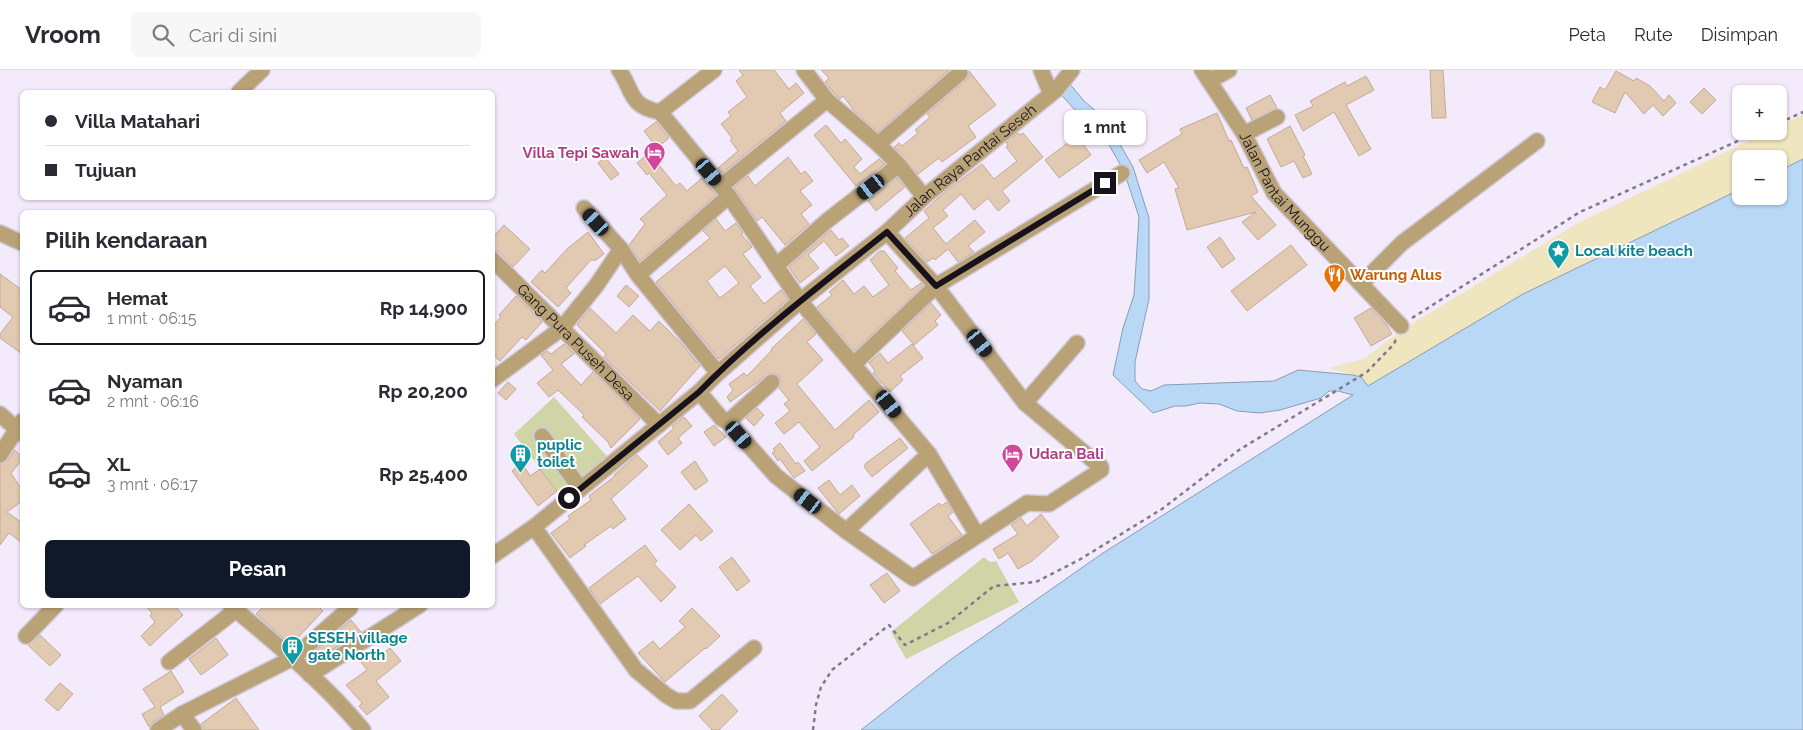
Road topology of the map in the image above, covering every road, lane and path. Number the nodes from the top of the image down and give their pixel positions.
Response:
1 (262, 70) edge
2 (619, 70) edge
3 (714, 70) edge
4 (1041, 70) edge
5 (1072, 70) edge
6 (1229, 70) edge
7 (808, 71) edge
8 (960, 73) dead end
9 (1205, 75) edge
10 (241, 90) edge
11 (1053, 92) junction
12 (827, 100) junction
13 (660, 112) junction
14 (1803, 112) edge
15 (1277, 117) dead end
16 (1787, 119) edge
17 (1244, 134) junction
18 (1740, 140) edge
19 (1537, 141) dead end
20 (878, 144) junction
21 (899, 165) junction
22 (1122, 173) dead end
23 (725, 191) junction
24 (924, 197) junction
25 (584, 208) dead end
26 (887, 232) junction
27 (0, 233) edge
28 (20, 242) edge
29 (621, 249) junction
30 (495, 262) edge
31 (776, 266) junction
32 (638, 275) junction
33 (1361, 284) junction
34 (936, 286) junction
35 (800, 301) junction
36 (1401, 326) junction
37 (562, 328) junction
38 (1077, 343) dead end
39 (854, 364) junction
40 (718, 372) junction
41 (495, 378) edge
42 (772, 382) dead end
43 (702, 389) junction
44 (1025, 403) junction
45 (0, 414) edge
46 (728, 422) junction
47 (659, 425) junction
48 (20, 427) edge
49 (20, 429) edge
50 (542, 436) dead end
51 (0, 454) edge
52 (930, 454) junction
53 (580, 488) junction
54 (534, 527) junction
55 (846, 531) junction
56 (976, 535) junction
57 (495, 554) edge
58 (53, 608) edge
59 (233, 608) edge
60 (350, 608) dead end
61 (415, 608) edge
62 (26, 636) dead end
63 (754, 648) dead end
64 (293, 658) junction
65 (169, 662) dead end
66 (310, 675) junction
67 (182, 714) junction
68 (158, 730) edge
69 (194, 730) edge
70 (363, 730) edge
71 (813, 730) edge

1 - 10 street
2 - 13 street
3 - 13 street
4 - 11 street
5 - 11 street, Jalan Raya Pantai Seseh
6 - 9 street
7 - 12 street
8 - 20 street
9 - 17 street, Jalan Pantai Munggu
11 - 24 street, Jalan Raya Pantai Seseh
12 - 20 street
12 - 23 street
13 - 23 street
14 - 16 path
15 - 17 street
17 - 33 street, Jalan Pantai Munggu
18 - 36 path
19 - 33 street
20 - 21 street
21 - 24 street
21 - 31 street
22 - 34 street
23 - 31 street
23 - 32 street
24 - 26 street, Jalan Raya Pantai Seseh
25 - 29 street
26 - 34 street
26 - 35 street, Jalan Raya Pantai Seseh
27 - 28 street
29 - 32 street
29 - 37 street
30 - 37 street, Gang Pura Puseh Desa
31 - 35 street
32 - 40 street
33 - 36 street, Jalan Pantai Munggu
34 - 39 street
34 - 44 street
35 - 39 street
35 - 40 street, Jalan Raya Pantai Seseh
36 - 71 path
37 - 41 street
37 - 47 street, Gang Pura Puseh Desa
38 - 44 street
39 - 52 street
40 - 43 street, Jalan Raya Pantai Seseh
42 - 46 street
43 - 46 street
43 - 47 street, Jalan Raya Pantai Seseh
44 - 56 street
45 - 48 street
46 - 55 street
47 - 53 street, Jalan Raya Pantai Seseh
49 - 51 street
50 - 53 street
52 - 55 street
52 - 56 street
53 - 54 street, Jalan Raya Pantai Seseh
54 - 57 street, Jalan Raya Pantai Seseh
54 - 63 street
55 - 56 street
58 - 62 street
59 - 64 street
59 - 65 street
60 - 64 street
61 - 66 street
64 - 66 street
64 - 67 street
66 - 70 street
67 - 68 street
67 - 69 street

